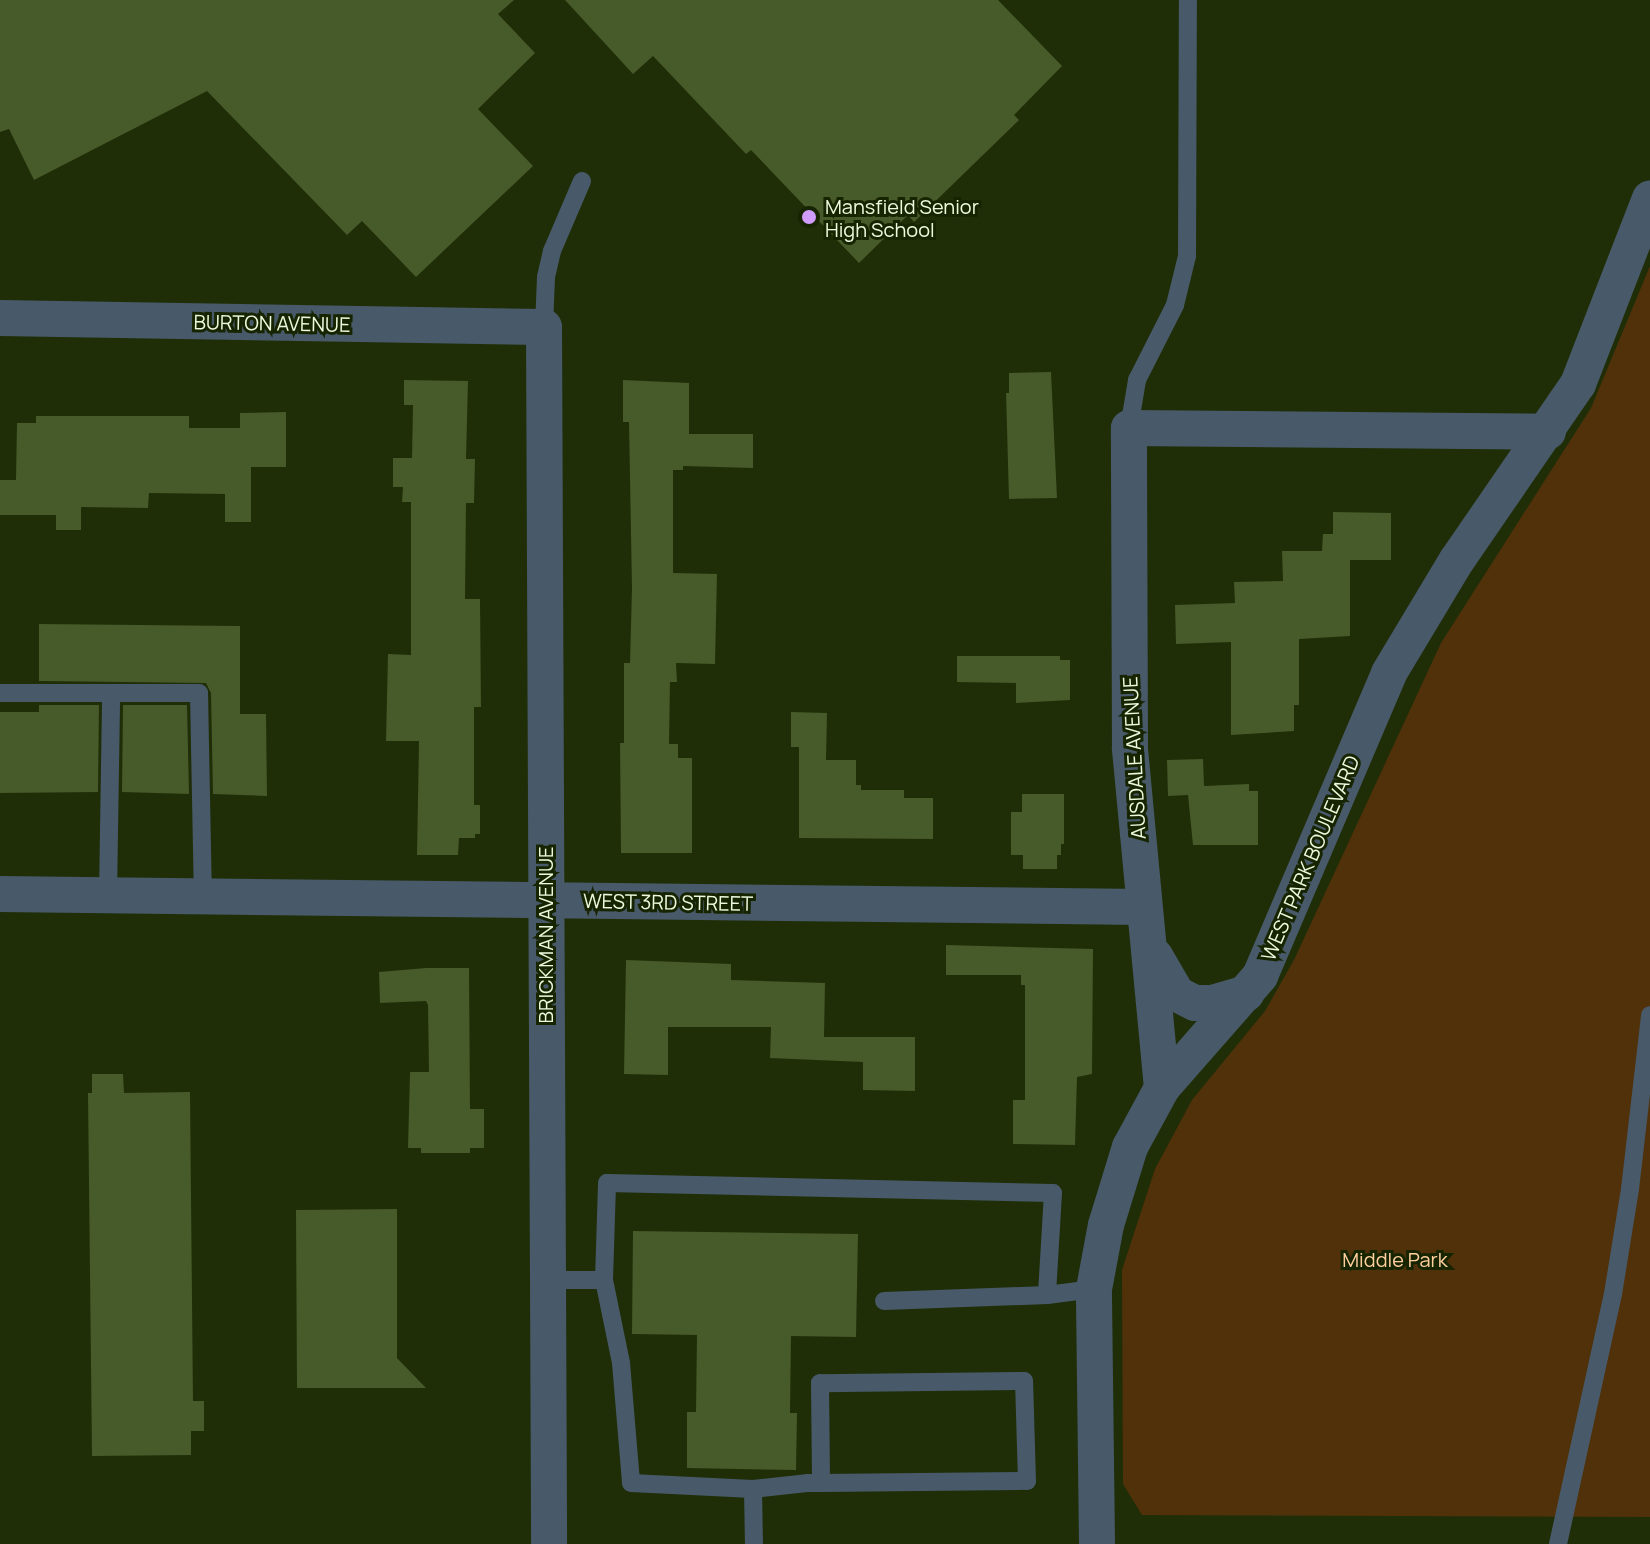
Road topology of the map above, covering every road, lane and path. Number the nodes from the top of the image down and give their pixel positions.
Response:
1 (1188, 0) edge
2 (582, 181) dead end
3 (1650, 198) edge
4 (0, 318) edge
5 (544, 327) junction
6 (1129, 428) junction
7 (1548, 432) junction
8 (0, 693) edge
9 (111, 693) junction
10 (0, 894) edge
11 (108, 895) junction
12 (203, 896) junction
13 (544, 900) junction
14 (1146, 924) junction
15 (1247, 993) junction
16 (1650, 1015) edge
17 (1162, 1088) junction
18 (548, 1280) junction
19 (604, 1280) junction
20 (1094, 1289) junction
21 (1047, 1295) junction
22 (884, 1301) dead end
23 (821, 1483) junction
24 (753, 1489) junction
25 (549, 1544) edge
26 (754, 1544) edge
27 (1097, 1544) edge
28 (1558, 1544) edge

1 - 6 lane
2 - 5 lane
3 - 7 street, WEST PARK BOULEVARD
4 - 5 street, BURTON AVENUE
5 - 13 street, BRICKMAN AVENUE
6 - 7 street
6 - 14 street, AUSDALE AVENUE
7 - 15 street, WEST PARK BOULEVARD
8 - 9 lane
9 - 11 lane
9 - 12 lane
10 - 11 street, WEST 3RD STREET
11 - 12 street, WEST 3RD STREET
12 - 13 street, WEST 3RD STREET
13 - 14 street, WEST 3RD STREET
13 - 18 street, BRICKMAN AVENUE
14 - 15 street
14 - 17 street, AUSDALE AVENUE
15 - 17 street, WEST PARK BOULEVARD
16 - 28 lane
17 - 20 street, WEST PARK BOULEVARD
18 - 19 lane
18 - 25 street, BRICKMAN AVENUE
19 - 21 lane
19 - 24 lane
20 - 21 lane
20 - 27 street, WEST PARK BOULEVARD
21 - 22 lane
23 - 23 lane
23 - 24 lane
24 - 26 lane

